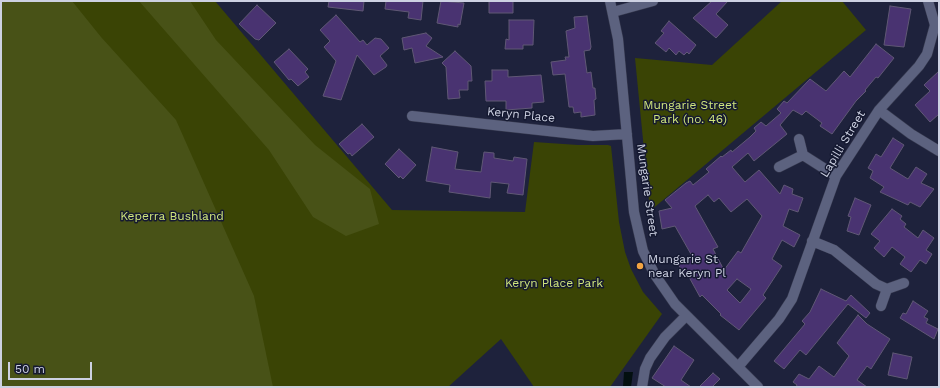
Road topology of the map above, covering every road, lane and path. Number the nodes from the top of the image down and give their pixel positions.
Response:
1 (610, 1) edge
2 (653, 1) edge
3 (928, 1) edge
4 (613, 12) junction
5 (937, 25) edge
6 (879, 110) junction
7 (412, 116) dead end
8 (626, 134) junction
9 (799, 139) dead end
10 (939, 151) edge
11 (803, 155) junction
12 (779, 167) dead end
13 (836, 176) junction
14 (812, 241) junction
15 (904, 283) dead end
16 (887, 289) junction
17 (881, 306) dead end
18 (686, 316) junction
19 (738, 367) junction
20 (642, 387) edge
21 (758, 387) edge

1 - 4 street, Mungarie Street
2 - 4 street
3 - 5 street, Lapilli Street
4 - 8 street, Mungarie Street
5 - 6 street, Lapilli Street
6 - 10 street
6 - 13 street, Lapilli Street
7 - 8 street, Keryn Place
8 - 18 street, Mungarie Street
9 - 11 street
11 - 12 street
11 - 13 street
13 - 14 street, Lapilli Street
14 - 16 street
14 - 19 street, Lapilli Street
15 - 16 street
16 - 17 street
18 - 19 street, Mungarie Street
18 - 20 street
19 - 21 street, Mungarie Street

